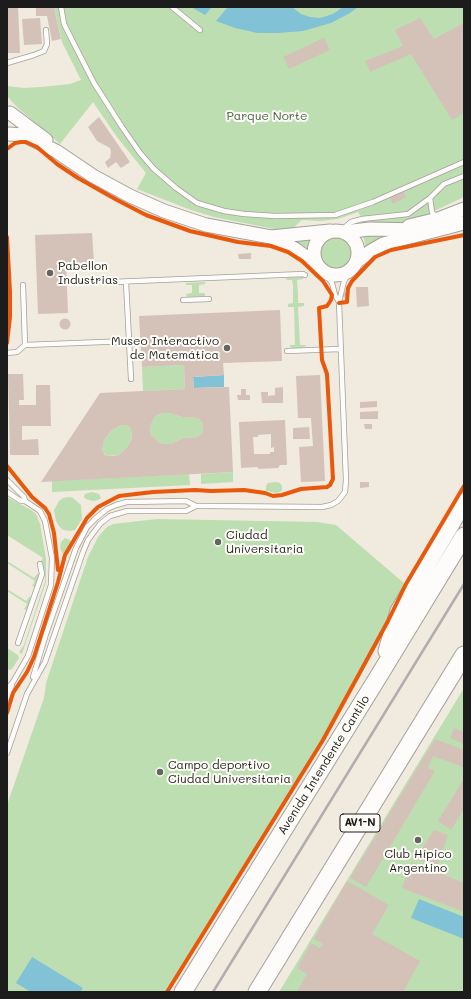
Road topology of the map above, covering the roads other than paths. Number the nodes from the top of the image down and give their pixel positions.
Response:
1 (61, 7) edge
2 (172, 7) edge
3 (46, 30) dead end
4 (200, 30) dead end
5 (7, 63) edge
6 (8, 111) edge
7 (8, 134) edge
8 (56, 151) junction
9 (464, 162) edge
10 (464, 176) edge
11 (430, 198) junction
12 (464, 209) edge
13 (464, 223) edge
14 (436, 224) junction
15 (338, 231) junction
16 (271, 237) junction
17 (354, 266) junction
18 (320, 268) junction
19 (305, 274) dead end
20 (112, 282) dead end
21 (126, 282) junction
22 (23, 286) dead end
23 (209, 299) dead end
24 (183, 300) dead end
25 (339, 302) junction
26 (129, 341) junction
27 (24, 345) junction
28 (340, 349) junction
29 (287, 351) dead end
30 (7, 353) edge
31 (131, 379) dead end
32 (7, 480) edge
33 (7, 492) edge
34 (25, 501) junction
35 (464, 502) edge
36 (196, 506) junction
37 (464, 536) edge
38 (40, 564) dead end
39 (18, 643) dead end
40 (464, 655) edge
41 (380, 674) junction
42 (13, 682) junction
43 (31, 684) junction
44 (7, 689) edge
45 (7, 698) edge
46 (7, 753) edge
47 (183, 992) edge
48 (257, 992) edge

1 - 9 lane
2 - 4 lane
3 - 5 lane
6 - 7 main road
6 - 8 main road
7 - 8 main road
8 - 16 main road
10 - 11 lane
11 - 14 lane
11 - 15 lane
12 - 14 main road
13 - 14 main road
14 - 15 main road
14 - 17 main road
15 - 16 main road
15 - 17 main road
15 - 18 main road
16 - 18 main road
17 - 18 main road
17 - 25 lane
18 - 25 lane
19 - 21 lane
20 - 21 lane
21 - 26 lane
22 - 27 lane
23 - 24 lane
25 - 28 lane
26 - 27 lane
26 - 31 lane
27 - 30 lane
28 - 29 lane
28 - 36 lane
32 - 34 lane
33 - 34 lane
34 - 42 lane
35 - 41 highway
36 - 43 lane
36 - 43 lane
37 - 41 highway, Avenida Intendente Cantilo
38 - 39 lane
40 - 48 highway, AV1-N
41 - 47 highway, Avenida Intendente Cantilo
42 - 44 lane
42 - 45 lane
43 - 46 lane

